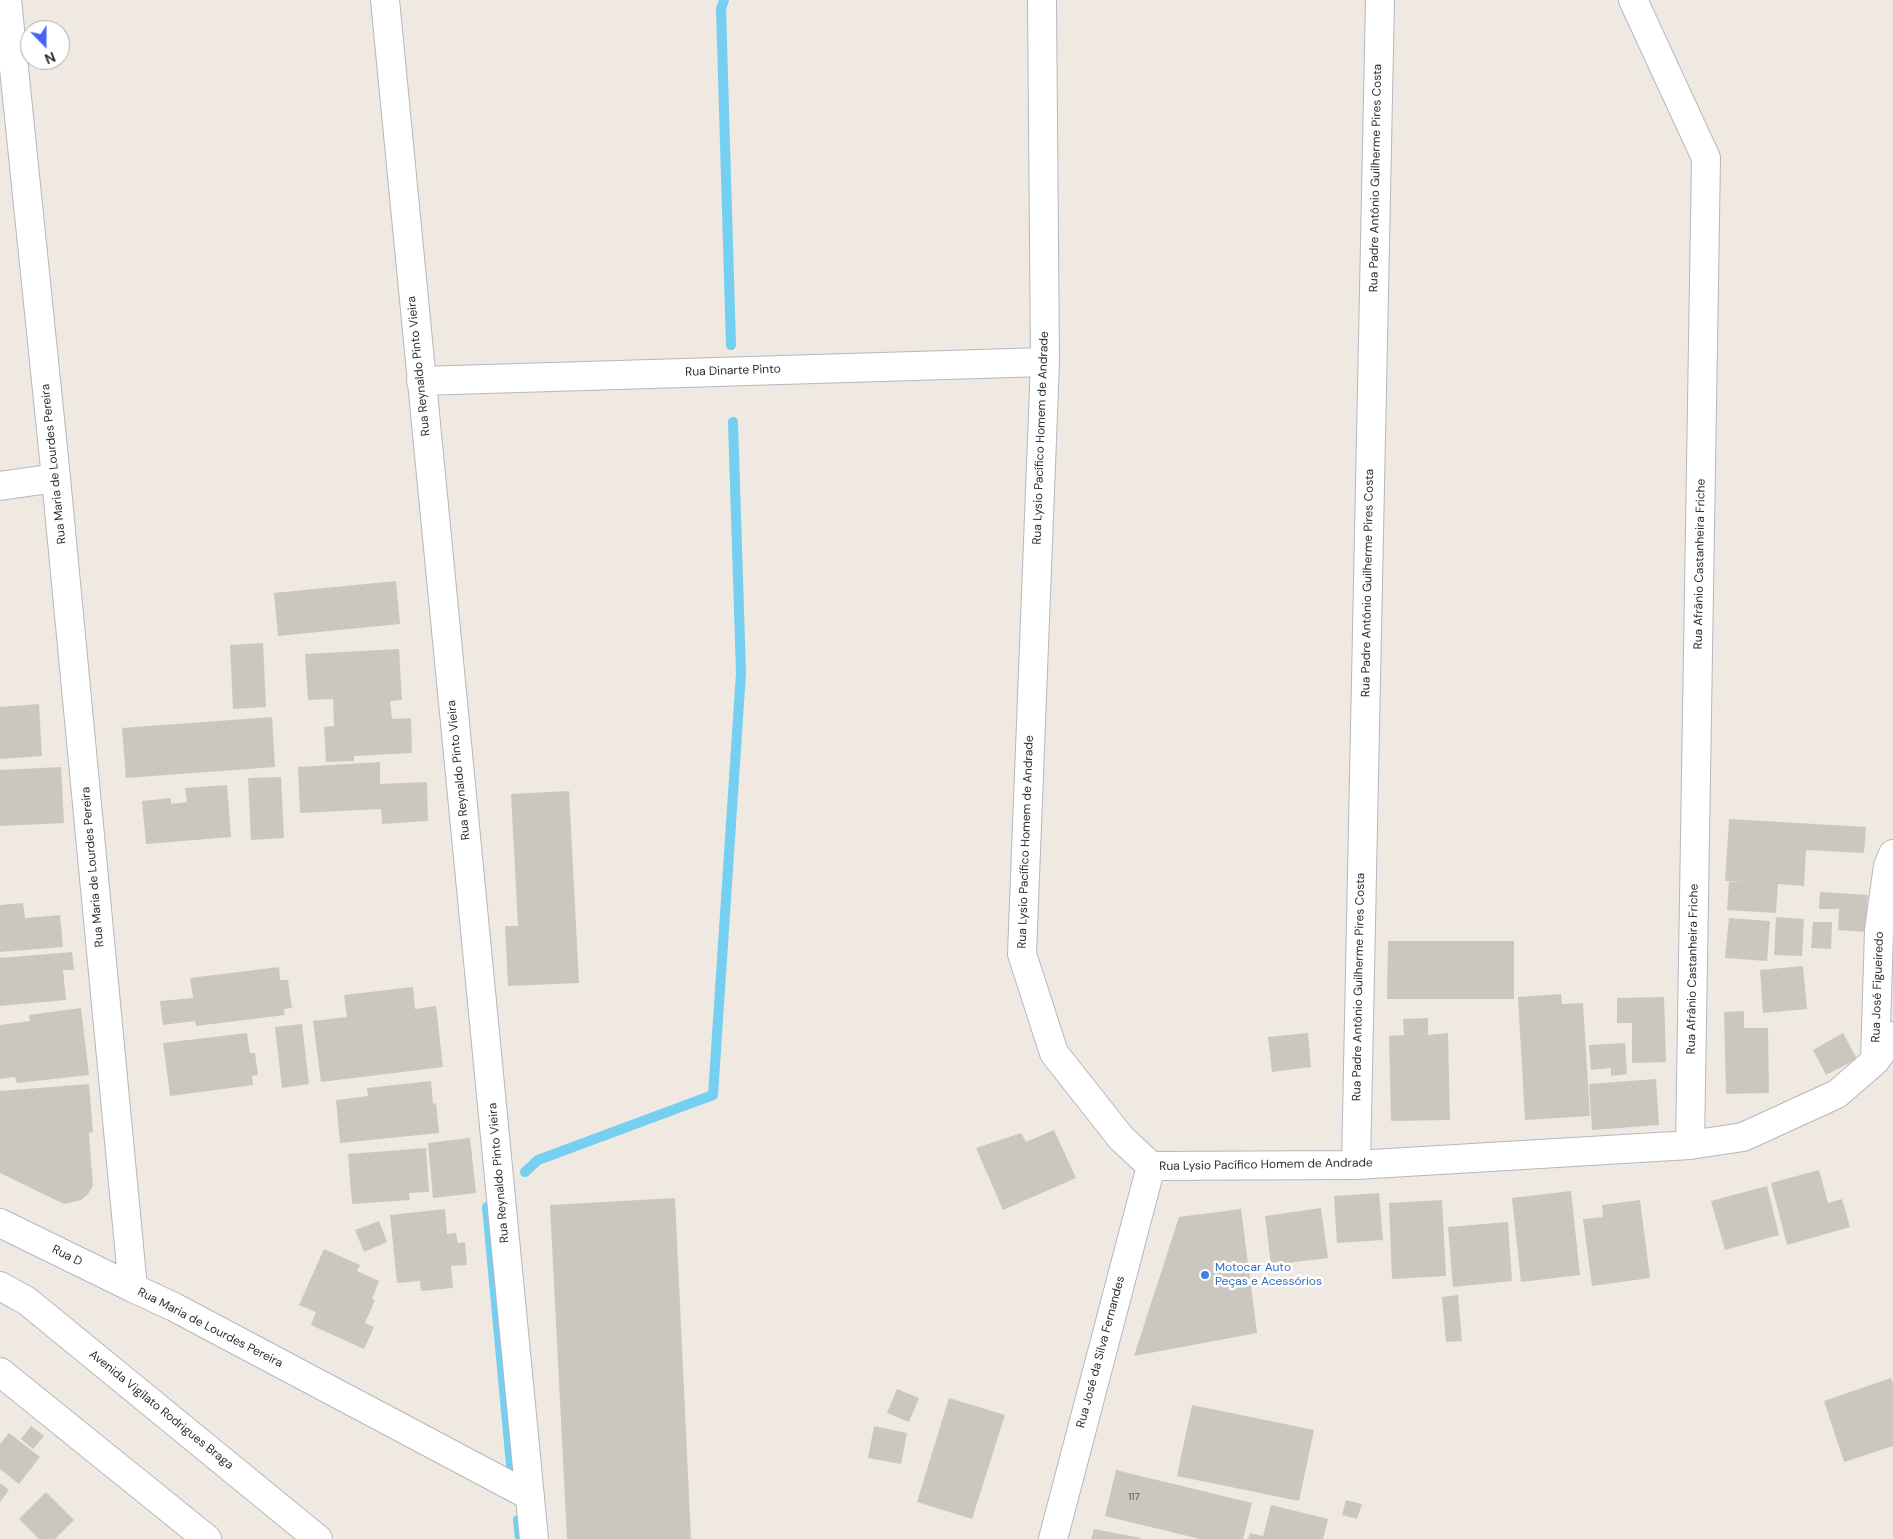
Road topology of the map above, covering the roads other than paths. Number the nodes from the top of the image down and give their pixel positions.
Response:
1 (6, 0) edge
2 (385, 0) edge
3 (1042, 0) edge
4 (1380, 0) edge
5 (1633, 0) edge
6 (1045, 362) junction
7 (421, 381) junction
8 (56, 478) junction
9 (0, 486) edge
10 (1893, 854) edge
11 (1893, 1036) edge
12 (1875, 1061) junction
13 (1690, 1145) junction
14 (1356, 1165) junction
15 (1151, 1166) junction
16 (0, 1223) edge
17 (0, 1286) edge
18 (133, 1288) junction
19 (0, 1372) edge
20 (530, 1496) junction
21 (207, 1539) edge
22 (318, 1539) edge
23 (534, 1539) edge
24 (1053, 1539) edge

1 - 8 street, Rua Maria de Lourdes Pereira
2 - 7 street, Rua Reynaldo Pinto Vieira
3 - 6 street, Rua Lysio Pacífico Homem de Andrade
4 - 14 street, Rua Padre Antônio Guilherme Pires Costa
5 - 13 street, Rua Afrânio Castanheira Friche
6 - 7 street, Rua Dinarte Pinto
6 - 15 street, Rua Lysio Pacífico Homem de Andrade
7 - 20 street, Rua Reynaldo Pinto Vieira
8 - 9 street
8 - 18 street, Rua Maria de Lourdes Pereira
10 - 12 street, Rua José Figueiredo
11 - 12 street, Rua Lysio Pacífico Homem de Andrade
12 - 13 street, Rua Lysio Pacífico Homem de Andrade
13 - 14 street, Rua Lysio Pacífico Homem de Andrade
14 - 15 street, Rua Lysio Pacífico Homem de Andrade
15 - 24 street, Rua José da Silva Fernandes
16 - 18 street, Rua D
17 - 22 street, Avenida Vigilato Rodrigues Braga
18 - 20 street, Rua Maria de Lourdes Pereira
19 - 21 street
20 - 23 street, Rua Reynaldo Pinto Vieira

